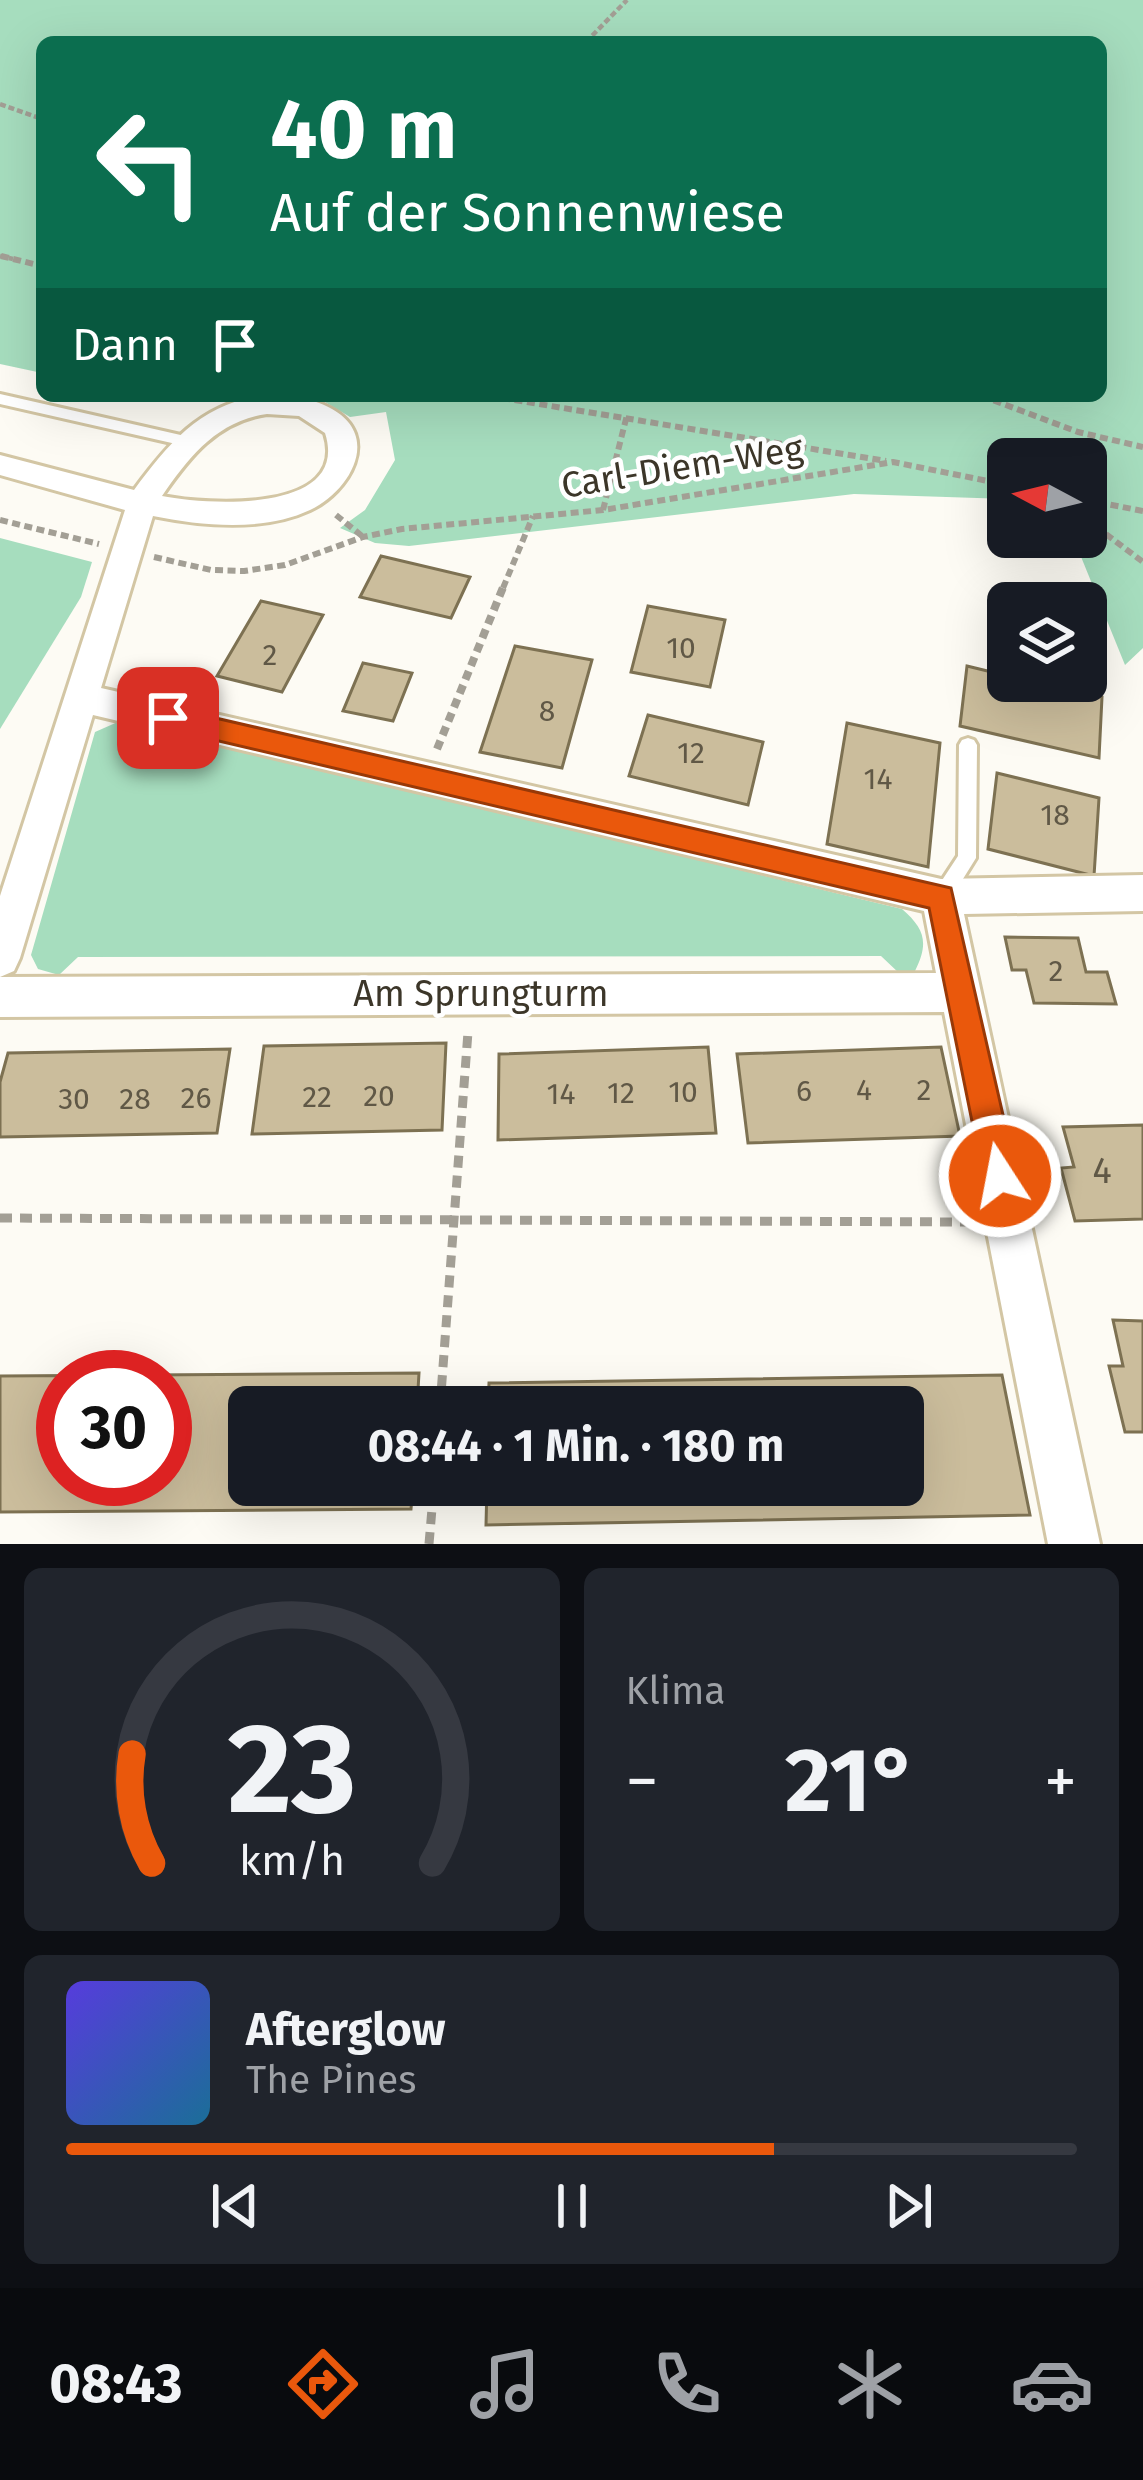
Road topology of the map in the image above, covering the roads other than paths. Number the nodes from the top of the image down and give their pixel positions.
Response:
1 (0, 399) edge
2 (185, 441) junction
3 (0, 465) edge
4 (143, 500) junction
5 (82, 698) junction
6 (968, 745) dead end
7 (1143, 892) edge
8 (941, 897) junction
9 (0, 958) edge
10 (963, 992) junction
11 (0, 997) edge
12 (1074, 1544) edge

1 - 2 lane
2 - 4 street
2 - 4 street
3 - 4 street
4 - 5 street
5 - 8 street
5 - 9 street
6 - 8 lane
7 - 8 street
8 - 10 street
10 - 11 street, Am Sprungturm
10 - 12 street

